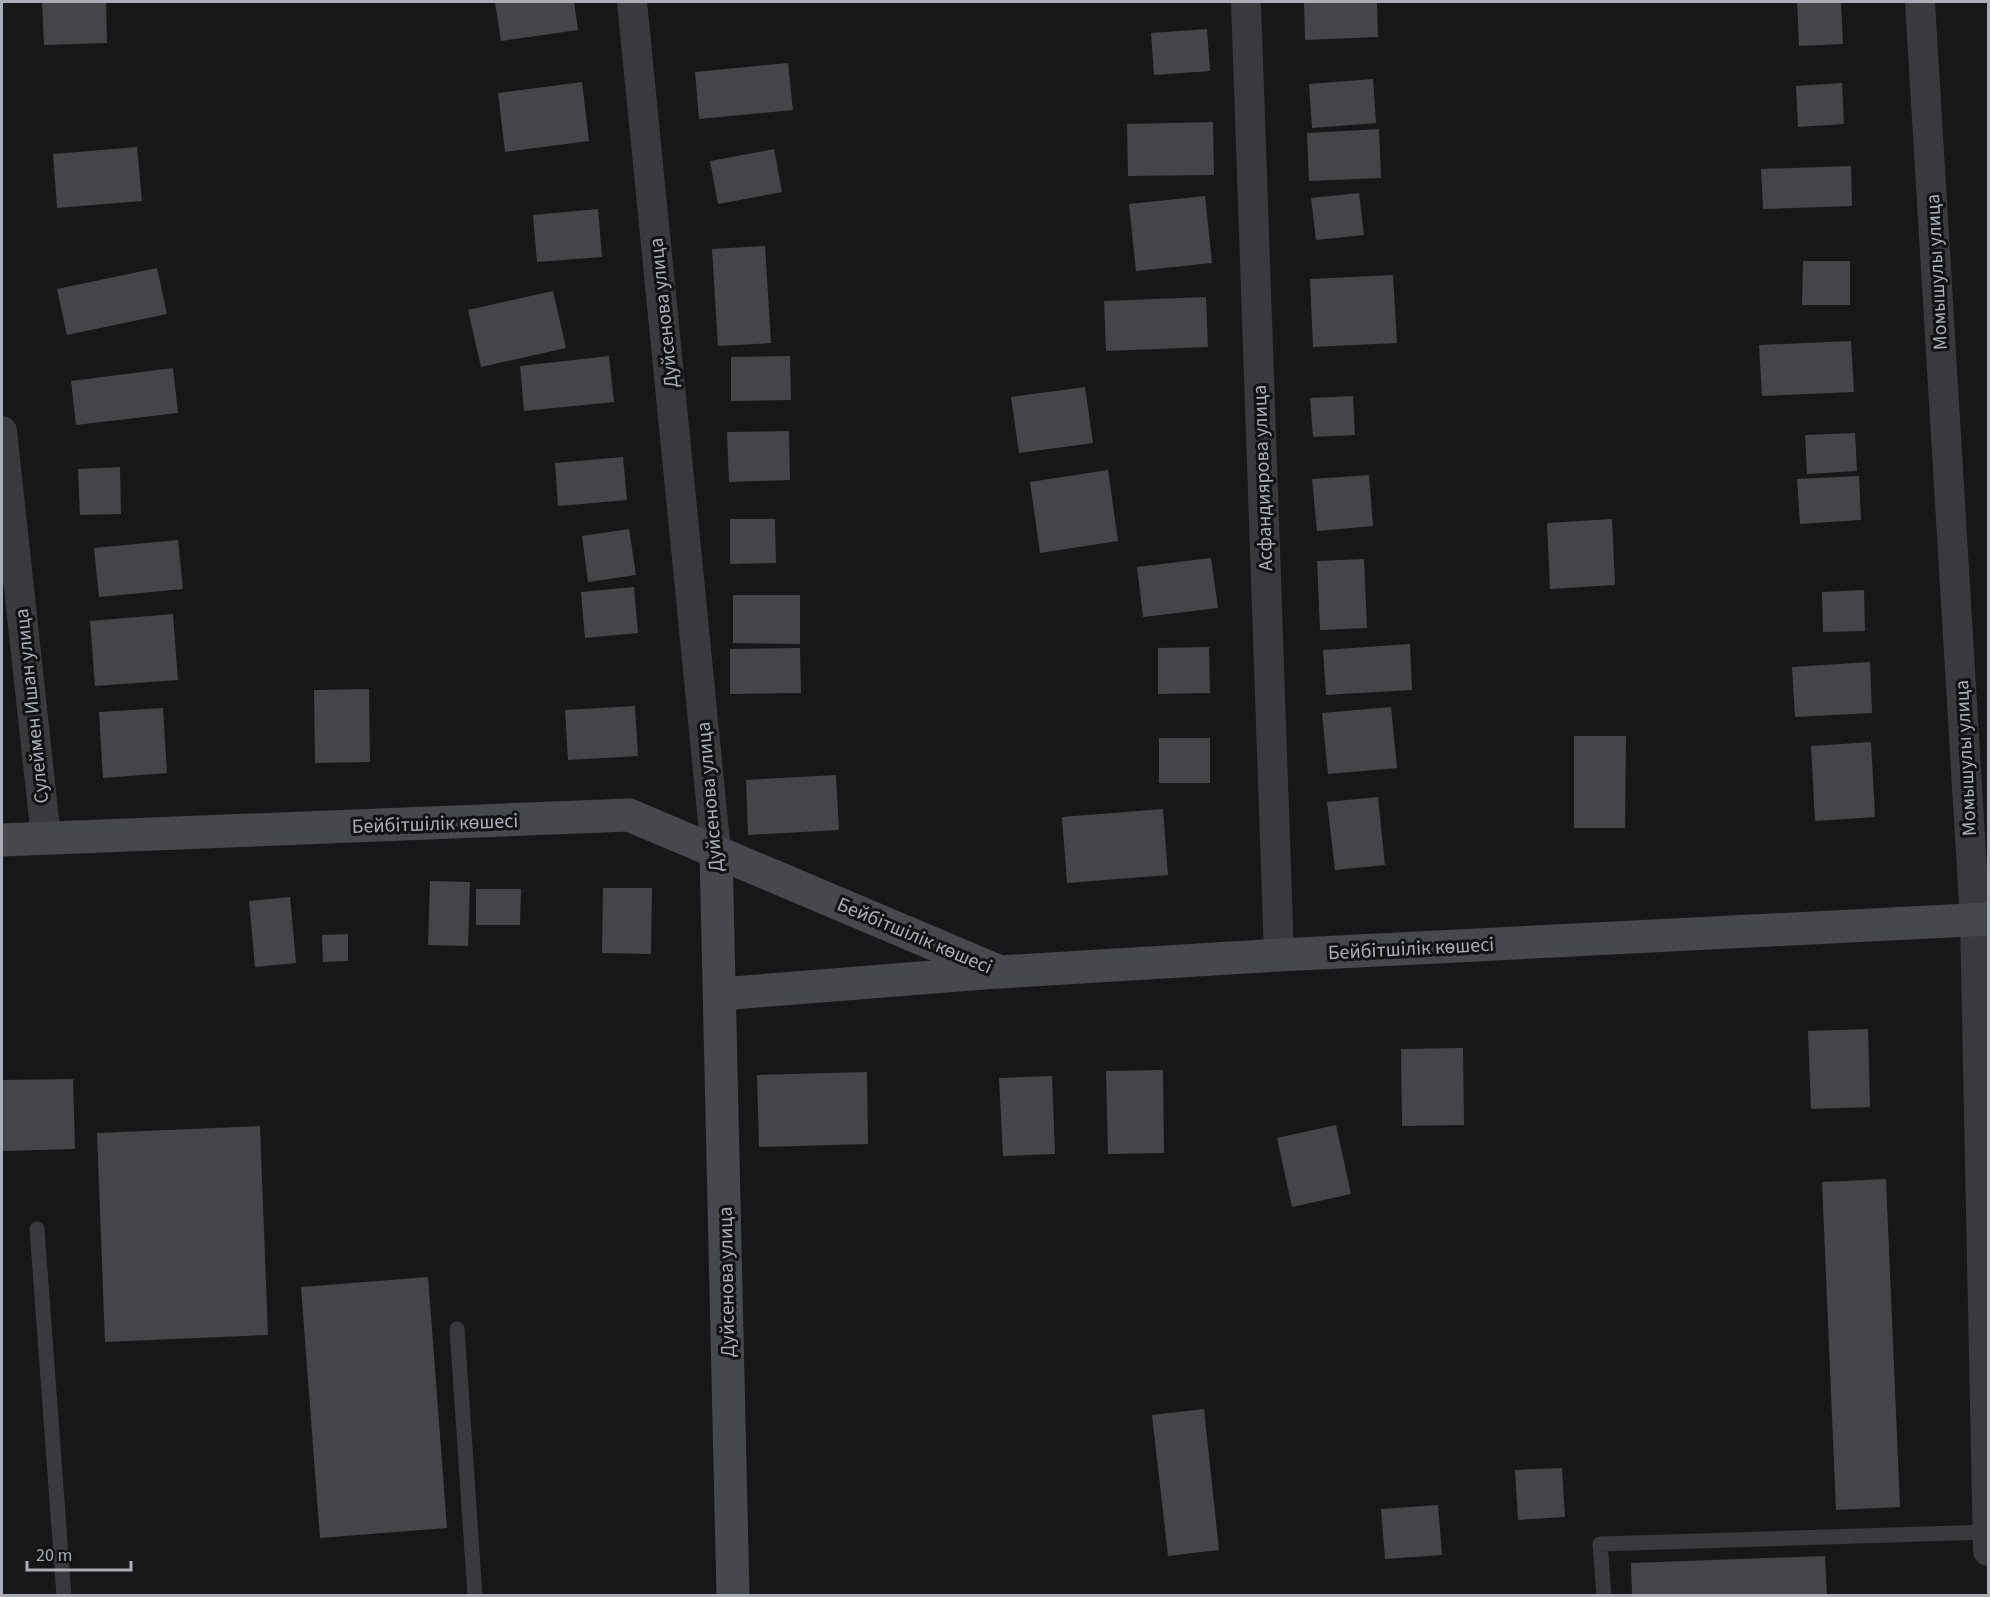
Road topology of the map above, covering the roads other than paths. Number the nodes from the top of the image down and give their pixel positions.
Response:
1 (632, 2) edge
2 (1246, 2) edge
3 (1920, 2) edge
4 (2, 431) edge
5 (46, 838) junction
6 (2, 840) edge
7 (716, 852) junction
8 (1982, 919) edge
9 (1279, 955) junction
10 (1000, 972) junction
11 (720, 994) junction
12 (37, 1229) dead end
13 (457, 1329) dead end
14 (1988, 1532) edge
15 (1989, 1551) edge
16 (64, 1596) edge
17 (475, 1596) edge
18 (733, 1596) edge
19 (1604, 1596) edge

1 - 7 street, Дуйсенова улица
2 - 9 street, Асфандиярова улица
3 - 8 street, Момышулы улица
4 - 5 street, Сулеймен Ишан улица
5 - 6 street, Бейбітшілік көшесі
5 - 7 street, Бейбітшілік көшесі
7 - 10 street, Бейбітшілік көшесі
7 - 11 street, Дуйсенова улица
8 - 9 street, Бейбітшілік көшесі
8 - 14 street, Момышулы улица
9 - 10 street, Бейбітшілік көшесі
10 - 11 street
11 - 18 street, Дуйсенова улица
12 - 16 lane
13 - 17 lane
14 - 15 street, Момышулы улица
14 - 19 lane

